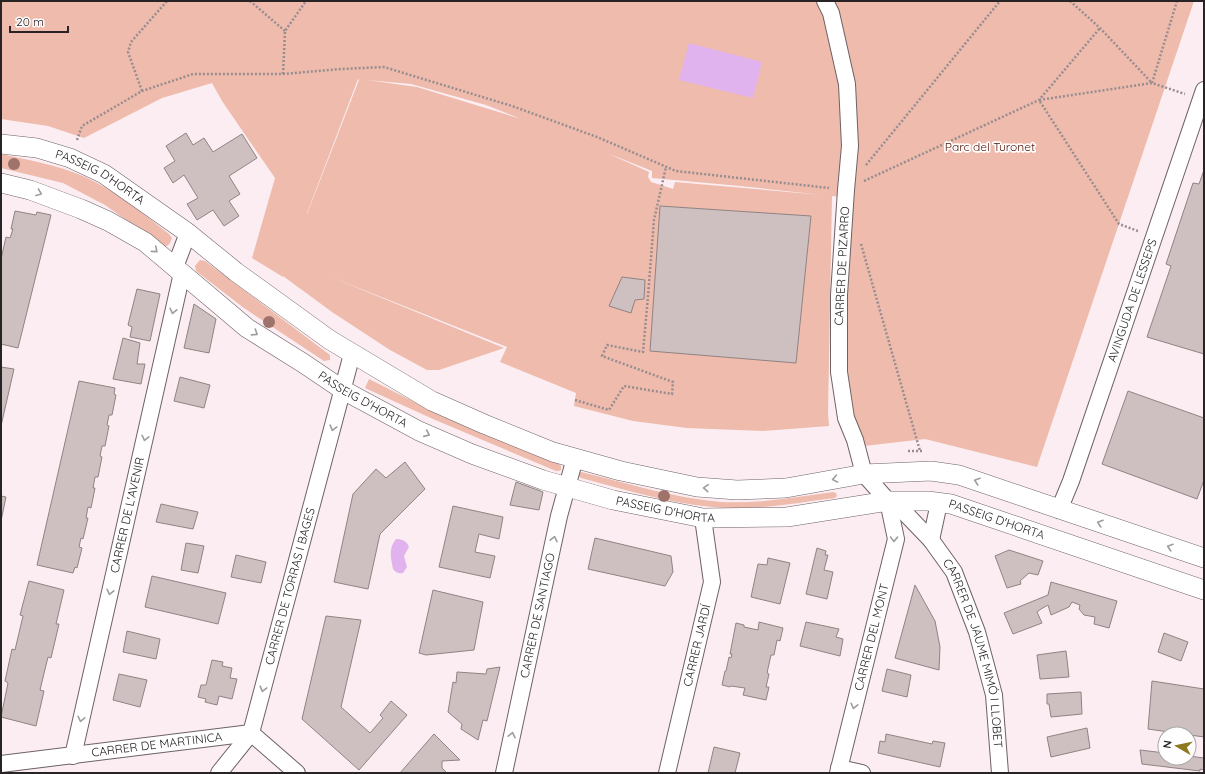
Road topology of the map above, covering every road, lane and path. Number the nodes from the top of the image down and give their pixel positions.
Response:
1 (167, 1) edge
2 (250, 1) edge
3 (306, 1) edge
4 (825, 1) edge
5 (1000, 1) edge
6 (1070, 1) edge
7 (1177, 1) edge
8 (1100, 28) junction
9 (285, 31) junction
10 (283, 74) junction
11 (1152, 84) junction
12 (1172, 90) dead end
13 (1204, 90) edge
14 (142, 91) junction
15 (1039, 100) junction
16 (1, 144) edge
17 (70, 158) junction
18 (865, 166) dead end
19 (666, 167) junction
20 (1, 183) edge
21 (846, 190) junction
22 (188, 233) junction
23 (1155, 237) junction
24 (861, 244) dead end
25 (178, 270) junction
26 (352, 354) junction
27 (343, 390) junction
28 (575, 400) dead end
29 (575, 458) junction
30 (925, 471) junction
31 (864, 474) junction
32 (568, 487) junction
33 (888, 501) junction
34 (939, 502) junction
35 (1059, 510) junction
36 (905, 513) joint
37 (703, 518) junction
38 (931, 540) junction
39 (1204, 558) edge
40 (1204, 590) edge
41 (252, 733) junction
42 (73, 756) junction
43 (1, 764) edge
44 (839, 770) edge
45 (219, 773) edge
46 (298, 773) edge
47 (504, 773) edge
48 (667, 773) edge
49 (862, 773) edge
50 (1000, 773) edge

1 - 14 path
2 - 9 path
3 - 9 path
4 - 21 street, CARRER DE PIZARRO
5 - 18 path
6 - 8 path
7 - 11 path
8 - 11 path
8 - 15 path
9 - 10 path
10 - 14 path
10 - 19 path
11 - 12 path
11 - 15 path
13 - 23 street, AVINGUDA DE LESSEPS
14 - 17 path
15 - 21 path
15 - 23 path
16 - 17 street, PASSEIG D'HORTA
17 - 22 street, PASSEIG D'HORTA
19 - 21 path
19 - 28 path
20 -> 25 street, PASSEIG D'HORTA
21 - 31 street, CARRER DE PIZARRO
22 - 25 street
22 - 26 street, PASSEIG D'HORTA
23 - 35 street, AVINGUDA DE LESSEPS
24 - 30 path
25 -> 27 street, PASSEIG D'HORTA
25 -> 42 street, CARRER DE L'AVENIR
26 - 27 street, CARRER DE TORRAS I BAGES
26 - 29 street, PASSEIG D'HORTA
27 -> 32 street, PASSEIG D'HORTA
27 -> 41 street, CARRER DE TORRAS I BAGES
31 -> 29 street, PASSEIG D'HORTA
29 - 32 street, CARRER DE SANTIAGO
30 - 31 street, PASSEIG D'HORTA
35 -> 30 street, PASSEIG D'HORTA
31 - 33 street, CARRER DE PIZARRO
32 - 37 street, PASSEIG D'HORTA
47 -> 32 street, CARRER DE SANTIAGO
33 - 34 street, PASSEIG D'HORTA
33 - 36 street, CARRER DE PIZARRO
33 - 37 street, PASSEIG D'HORTA
33 -> 44 street, CARRER DEL MONT
34 - 38 street
34 - 40 street, PASSEIG D'HORTA
39 -> 35 street, PASSEIG D'HORTA
36 - 38 street, CARRER DE JAUME MIMÓ I LLOBET
37 - 48 street, CARRER JARDÍ
38 - 50 street, CARRER DE JAUME MIMÓ I LLOBET
41 - 42 street, CARRER DE MARTINICA
41 - 45 street, CARRER DE TORRAS I BAGES
41 - 46 street
42 - 43 street, CARRER DE MARTINICA
44 - 49 street

